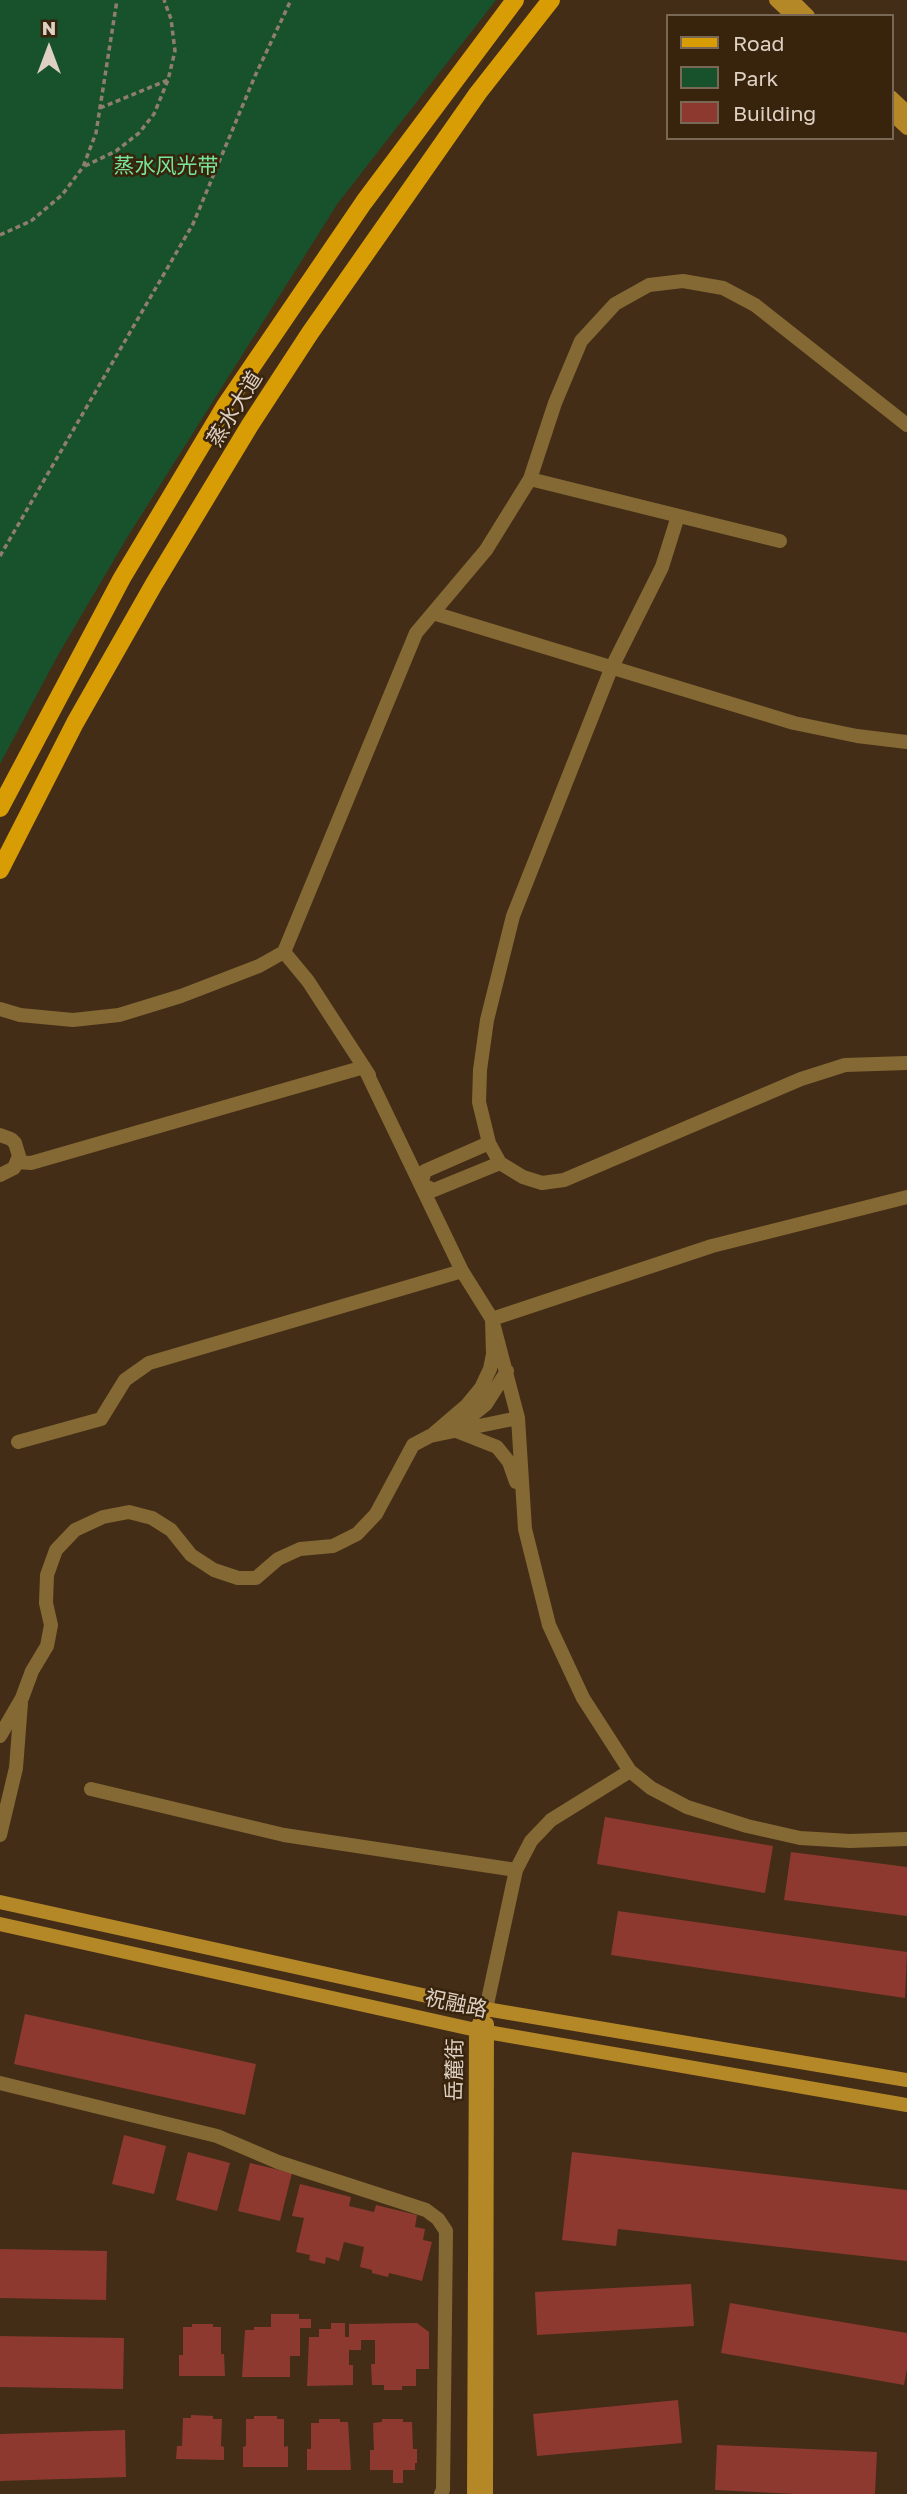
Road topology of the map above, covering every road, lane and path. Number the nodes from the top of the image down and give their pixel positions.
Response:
1 (117, 0) edge
2 (164, 0) edge
3 (291, 0) edge
4 (515, 0) edge
5 (551, 0) edge
6 (776, 0) edge
7 (792, 0) edge
8 (791, 14) edge
9 (806, 14) edge
10 (168, 79) junction
11 (893, 99) edge
12 (100, 108) junction
13 (907, 112) edge
14 (893, 115) edge
15 (907, 128) edge
16 (83, 167) junction
17 (0, 235) edge
18 (907, 425) edge
19 (530, 479) junction
20 (678, 516) junction
21 (780, 541) dead end
22 (0, 556) edge
23 (433, 613) junction
24 (611, 669) junction
25 (907, 742) edge
26 (0, 808) edge
27 (0, 870) edge
28 (284, 952) junction
29 (0, 1009) edge
30 (907, 1063) edge
31 (364, 1067) junction
32 (0, 1135) edge
33 (489, 1143) junction
34 (18, 1163) junction
35 (500, 1163) junction
36 (0, 1175) edge
37 (427, 1182) junction
38 (907, 1197) edge
39 (462, 1271) junction
40 (492, 1319) junction
41 (507, 1371) junction
42 (518, 1418) junction
43 (454, 1431) junction
44 (430, 1436) junction
45 (18, 1442) dead end
46 (522, 1497) junction
47 (22, 1698) junction
48 (0, 1736) edge
49 (630, 1771) junction
50 (91, 1788) dead end
51 (0, 1835) edge
52 (907, 1839) edge
53 (516, 1870) junction
54 (0, 1902) edge
55 (0, 1924) edge
56 (486, 2008) junction
57 (482, 2031) junction
58 (907, 2080) edge
59 (0, 2083) edge
60 (907, 2105) edge
61 (441, 2494) edge
62 (474, 2494) edge
63 (486, 2494) edge

1 - 12 path
2 - 10 path
3 - 22 path
4 - 26 main road, 蒸水大道
5 - 27 main road, 蒸水大道
6 - 8 main road
7 - 9 main road
10 - 12 path
10 - 16 path
11 - 13 main road
12 - 16 path
14 - 15 main road
16 - 17 path
18 - 19 street
19 - 20 street
19 - 23 street
20 - 21 street
20 - 24 street
23 - 24 street
23 - 28 street
24 - 25 street
24 - 33 street
28 - 29 street
28 - 31 street
30 - 35 street
31 - 34 street
31 - 37 street
32 - 34 street
33 - 35 street
33 - 37 street
34 - 36 street
35 - 37 street
37 - 39 street
38 - 40 street
39 - 40 street
39 - 45 street
40 - 41 street
40 - 44 street
41 - 42 street
41 - 44 street
42 - 43 street
42 - 46 street
43 - 44 street
43 - 46 street
44 - 47 street
46 - 49 street
47 - 48 street
47 - 51 street
49 - 52 street
49 - 53 street
50 - 53 street
53 - 56 street
54 - 56 main road, 祝融路
55 - 57 main road, 祝融路
56 - 57 main road, 岳麓街
56 - 58 main road, 祝融路
57 - 60 main road, 祝融路
57 - 62 main road, 岳麓街
57 - 63 main road, 岳麓街
59 - 61 street

